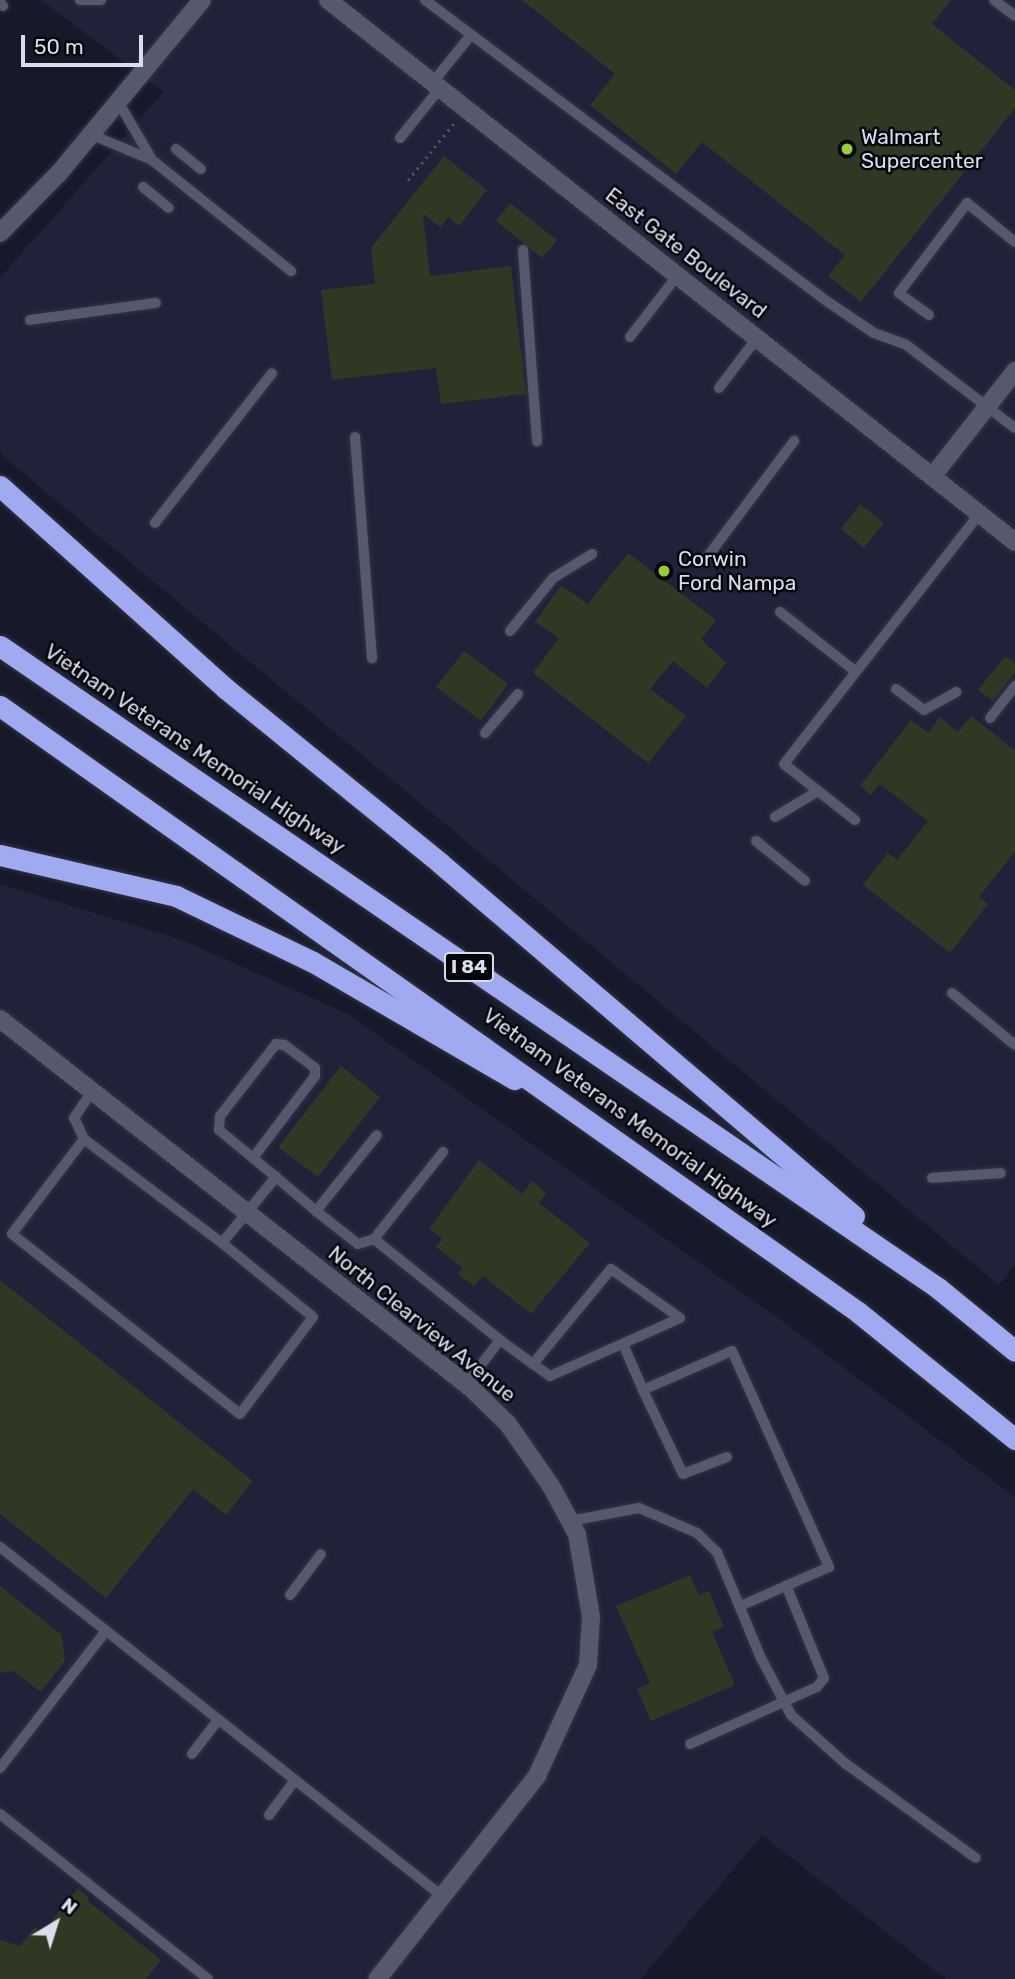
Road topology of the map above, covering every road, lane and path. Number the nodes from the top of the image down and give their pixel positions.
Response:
1 (80, 0) edge
2 (102, 0) edge
3 (202, 0) edge
4 (328, 0) edge
5 (425, 0) edge
6 (994, 0) edge
7 (1015, 16) edge
8 (470, 36) junction
9 (436, 85) junction
10 (119, 103) junction
11 (454, 122) dead end
12 (92, 135) junction
13 (400, 138) dead end
14 (176, 149) dead end
15 (152, 160) junction
16 (201, 169) dead end
17 (408, 180) dead end
18 (143, 187) dead end
19 (169, 208) dead end
20 (0, 233) edge
21 (1015, 242) edge
22 (523, 250) dead end
23 (291, 271) dead end
24 (677, 276) junction
25 (156, 303) dead end
26 (929, 315) dead end
27 (30, 320) dead end
28 (629, 337) dead end
29 (757, 338) junction
30 (1015, 371) edge
31 (272, 373) dead end
32 (719, 388) dead end
33 (987, 407) junction
34 (1015, 428) edge
35 (355, 438) dead end
36 (537, 441) dead end
37 (794, 441) dead end
38 (932, 477) junction
39 (0, 486) edge
40 (979, 514) junction
41 (155, 523) dead end
42 (1015, 542) edge
43 (592, 554) dead end
44 (708, 556) dead end
45 (780, 612) dead end
46 (510, 631) dead end
47 (0, 646) edge
48 (372, 658) dead end
49 (855, 671) junction
50 (1015, 686) edge
51 (896, 688) dead end
52 (956, 692) dead end
53 (518, 694) dead end
54 (0, 706) edge
55 (990, 718) dead end
56 (485, 733) dead end
57 (818, 791) junction
58 (775, 817) dead end
59 (855, 820) dead end
60 (756, 841) dead end
61 (0, 855) edge
62 (805, 881) dead end
63 (953, 993) dead end
64 (0, 1019) edge
65 (1015, 1045) edge
66 (92, 1091) junction
67 (587, 1118) junction
68 (377, 1135) dead end
69 (84, 1139) junction
70 (443, 1152) dead end
71 (253, 1158) junction
72 (1001, 1173) dead end
73 (276, 1177) junction
74 (932, 1178) dead end
75 (316, 1211) junction
76 (247, 1213) junction
77 (374, 1239) junction
78 (222, 1243) junction
79 (938, 1288) junction
80 (500, 1340) junction
81 (623, 1344) junction
82 (1015, 1351) edge
83 (533, 1364) junction
84 (466, 1384) junction
85 (643, 1390) junction
86 (1015, 1439) edge
87 (727, 1457) dead end
88 (570, 1521) junction
89 (0, 1547) edge
90 (321, 1554) dead end
91 (786, 1585) junction
92 (290, 1595) dead end
93 (740, 1606) junction
94 (106, 1631) junction
95 (784, 1702) junction
96 (218, 1720) junction
97 (690, 1744) dead end
98 (192, 1754) dead end
99 (0, 1768) edge
100 (295, 1780) junction
101 (0, 1814) edge
102 (269, 1815) dead end
103 (976, 1858) dead end
104 (442, 1896) junction
105 (208, 1979) edge
106 (377, 1979) edge

1 - 2 lane
3 - 10 street
4 - 9 street, East Gate Boulevard
5 - 8 lane
6 - 7 lane
8 - 9 lane
8 - 33 lane
9 - 13 lane
9 - 24 street, East Gate Boulevard
10 - 12 street
10 - 15 lane
11 - 17 path
12 - 15 lane
12 - 20 street
14 - 16 lane
15 - 23 lane
18 - 19 lane
21 - 26 lane
22 - 36 lane
24 - 28 lane
24 - 29 street, East Gate Boulevard
25 - 27 lane
29 - 32 lane
29 - 38 street, East Gate Boulevard
30 - 33 street
31 - 41 lane
33 - 34 lane
33 - 38 street
35 - 48 lane
37 - 44 lane
38 - 40 street, East Gate Boulevard
39 - 79 highway
40 - 42 street, East Gate Boulevard
40 - 49 lane
43 - 46 lane
45 - 49 lane
47 - 79 highway, Vietnam Veterans Memorial Highway / I 84
49 - 57 lane
50 - 55 lane
51 - 52 lane
53 - 56 lane
54 - 67 highway, Vietnam Veterans Memorial Highway / I 84
57 - 58 lane
57 - 59 lane
60 - 62 lane
61 - 67 highway
63 - 65 lane
64 - 66 street, North Clearview Avenue
66 - 69 lane
66 - 76 street, North Clearview Avenue
67 - 86 highway, Vietnam Veterans Memorial Highway / I 84
68 - 75 lane
69 - 78 lane
69 - 78 lane
70 - 77 lane
71 - 71 lane
71 - 73 lane
72 - 74 lane
73 - 75 lane
73 - 76 lane
75 - 77 lane
76 - 78 lane
76 - 84 street, North Clearview Avenue
77 - 80 lane
79 - 82 highway, Vietnam Veterans Memorial Highway / I 84
80 - 83 lane
80 - 84 lane
81 - 83 lane
81 - 83 lane
81 - 85 lane
84 - 88 street, North Clearview Avenue
85 - 87 lane
85 - 91 lane
88 - 93 lane
88 - 104 street, North Clearview Avenue
89 - 94 lane
90 - 92 lane
91 - 93 lane
91 - 95 lane
93 - 95 lane
94 - 96 lane
94 - 99 lane
95 - 97 lane
95 - 103 lane
96 - 98 lane
96 - 100 lane
100 - 102 lane
100 - 104 lane
101 - 105 lane
104 - 106 street, North Clearview Avenue

